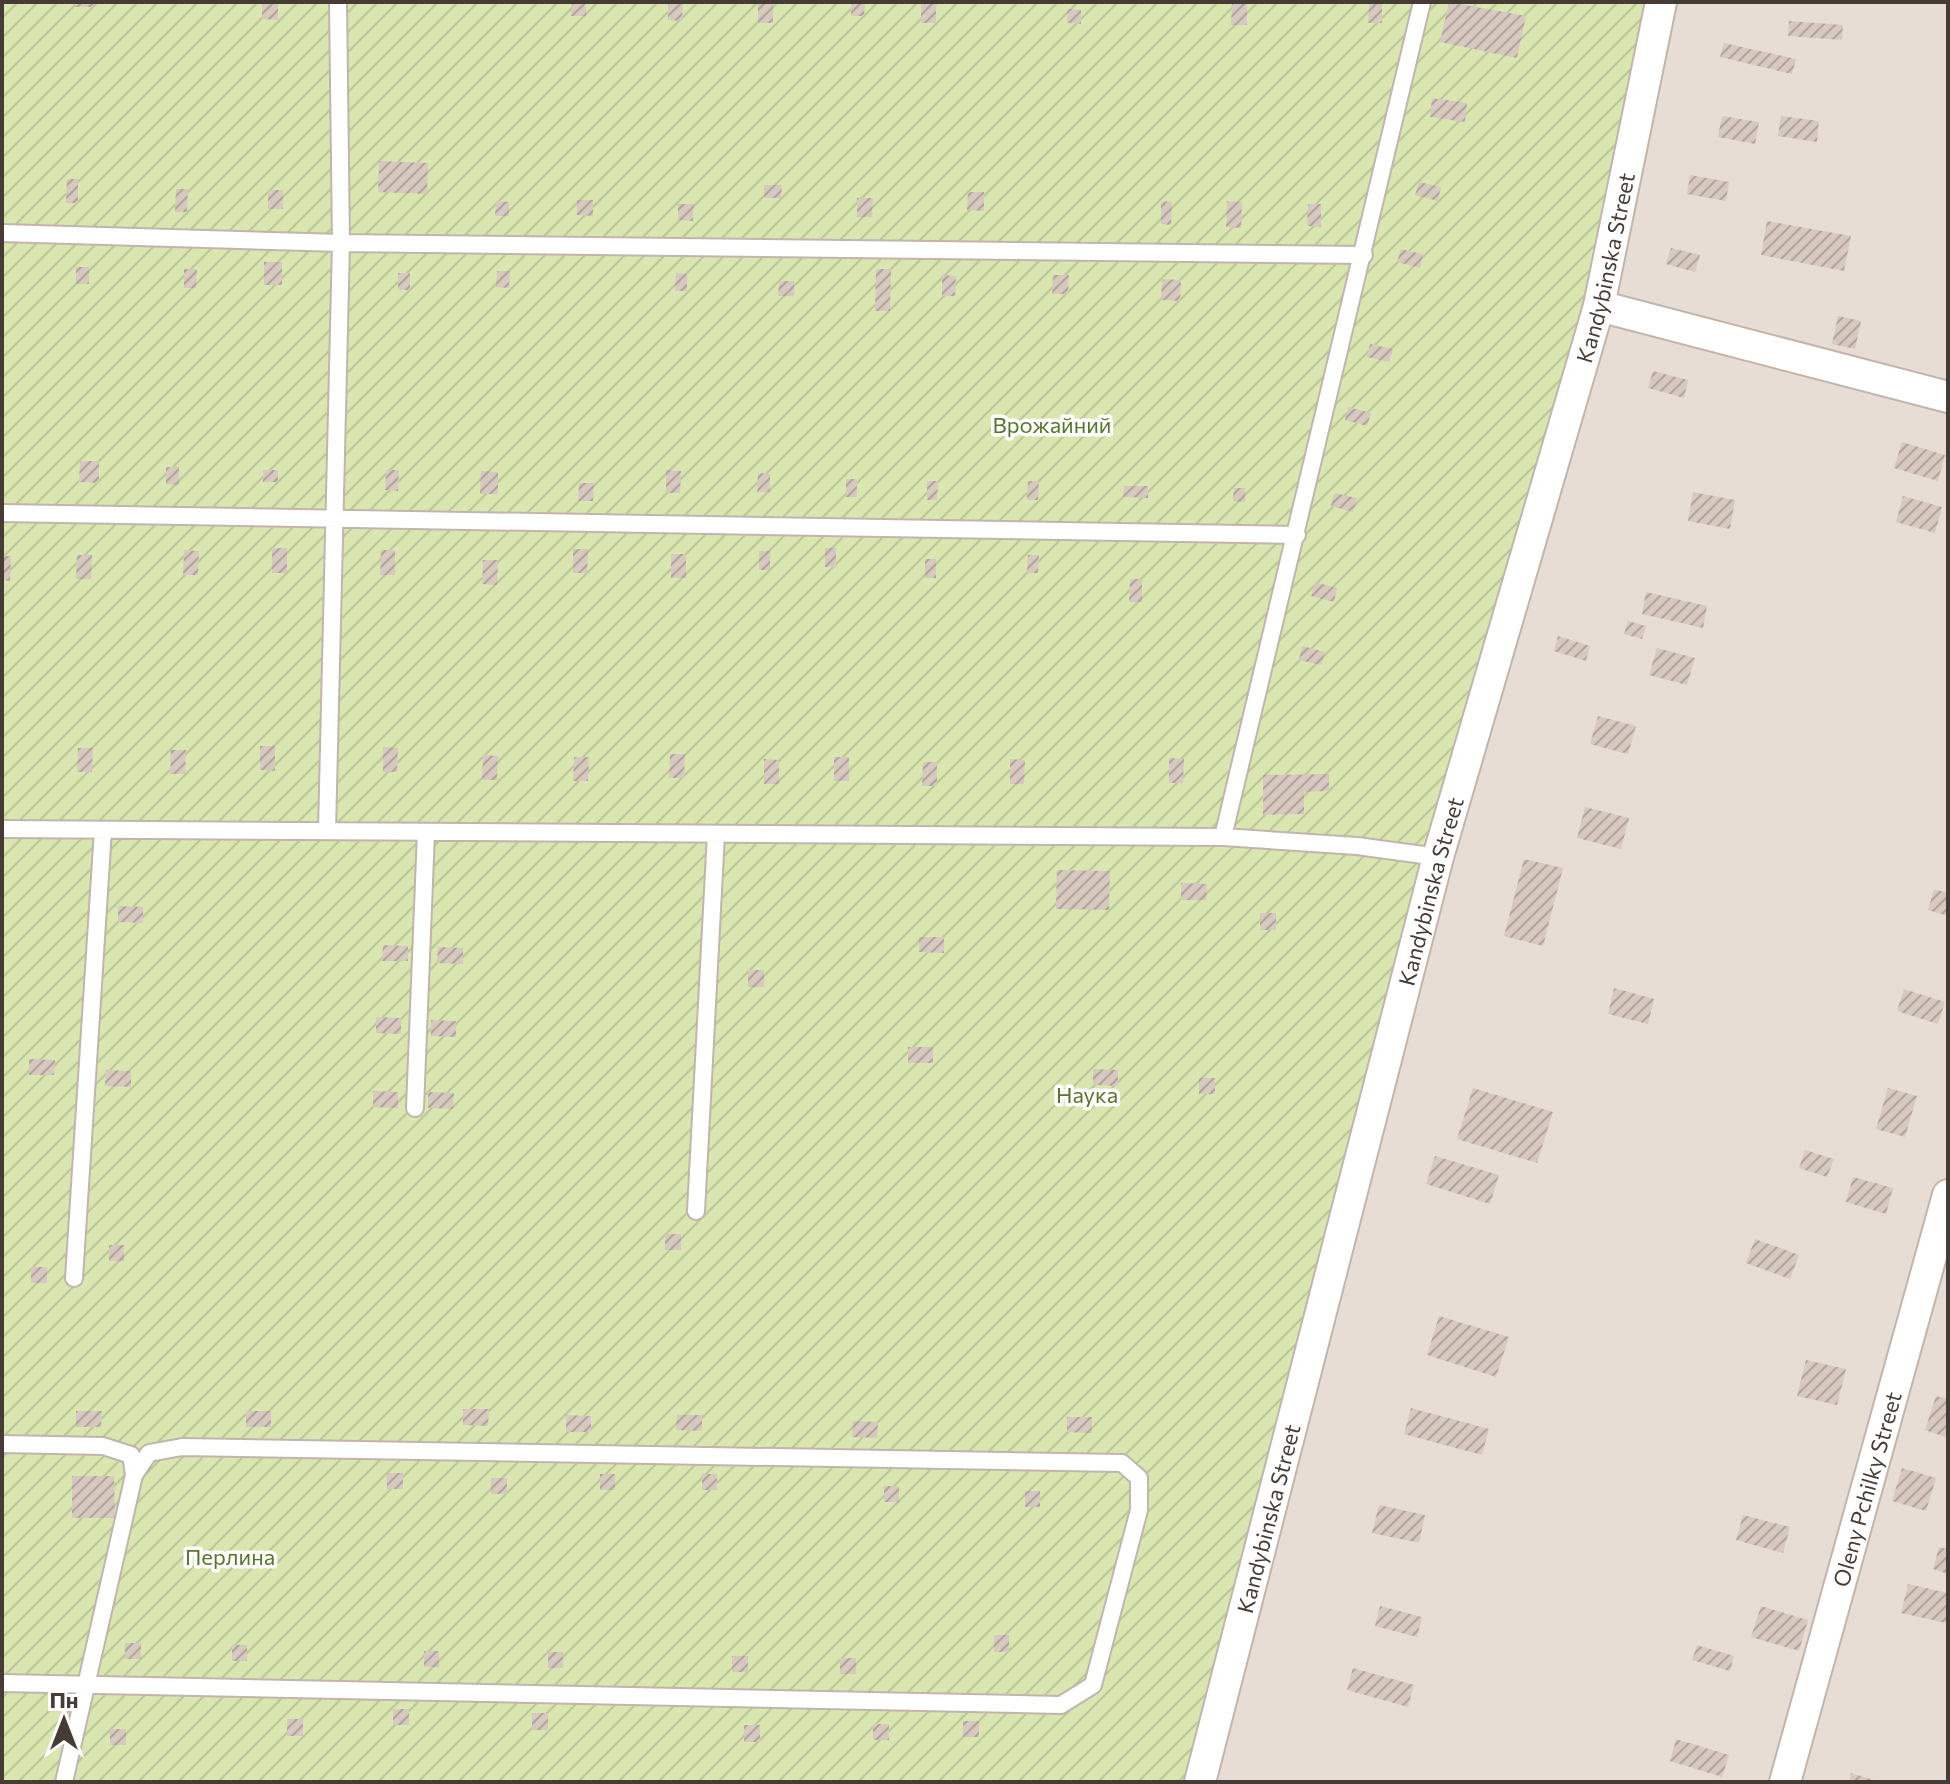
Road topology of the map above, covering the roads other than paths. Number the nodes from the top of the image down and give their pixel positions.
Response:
1 (338, 2) edge
2 (1422, 2) edge
3 (1661, 2) edge
4 (2, 233) edge
5 (341, 243) junction
6 (1364, 255) junction
7 (1599, 306) junction
8 (1948, 397) edge
9 (2, 513) edge
10 (337, 519) junction
11 (1297, 535) junction
12 (2, 829) edge
13 (103, 830) junction
14 (327, 831) junction
15 (426, 832) junction
16 (716, 834) junction
17 (1223, 837) junction
18 (1438, 857) junction
19 (415, 1108) dead end
20 (1948, 1195) edge
21 (696, 1211) dead end
22 (74, 1278) dead end
23 (2, 1444) edge
24 (134, 1475) junction
25 (2, 1683) edge
26 (88, 1685) junction
27 (64, 1782) edge
28 (1200, 1782) edge
29 (1785, 1782) edge

1 - 5 lane
2 - 6 lane
3 - 7 street, Kandybinska Street
4 - 5 lane
5 - 6 lane
5 - 10 lane
6 - 11 lane
7 - 8 street
7 - 18 street, Kandybinska Street
9 - 10 lane
10 - 11 lane
10 - 14 lane
11 - 17 lane
12 - 13 lane
13 - 14 lane
13 - 22 lane
14 - 15 lane
15 - 16 lane
15 - 19 lane
16 - 17 lane
16 - 21 lane
17 - 18 lane
18 - 28 street, Kandybinska Street
20 - 29 street, Oleny Pchilky Street
23 - 24 lane
24 - 26 lane
24 - 26 lane
25 - 26 lane
26 - 27 lane

